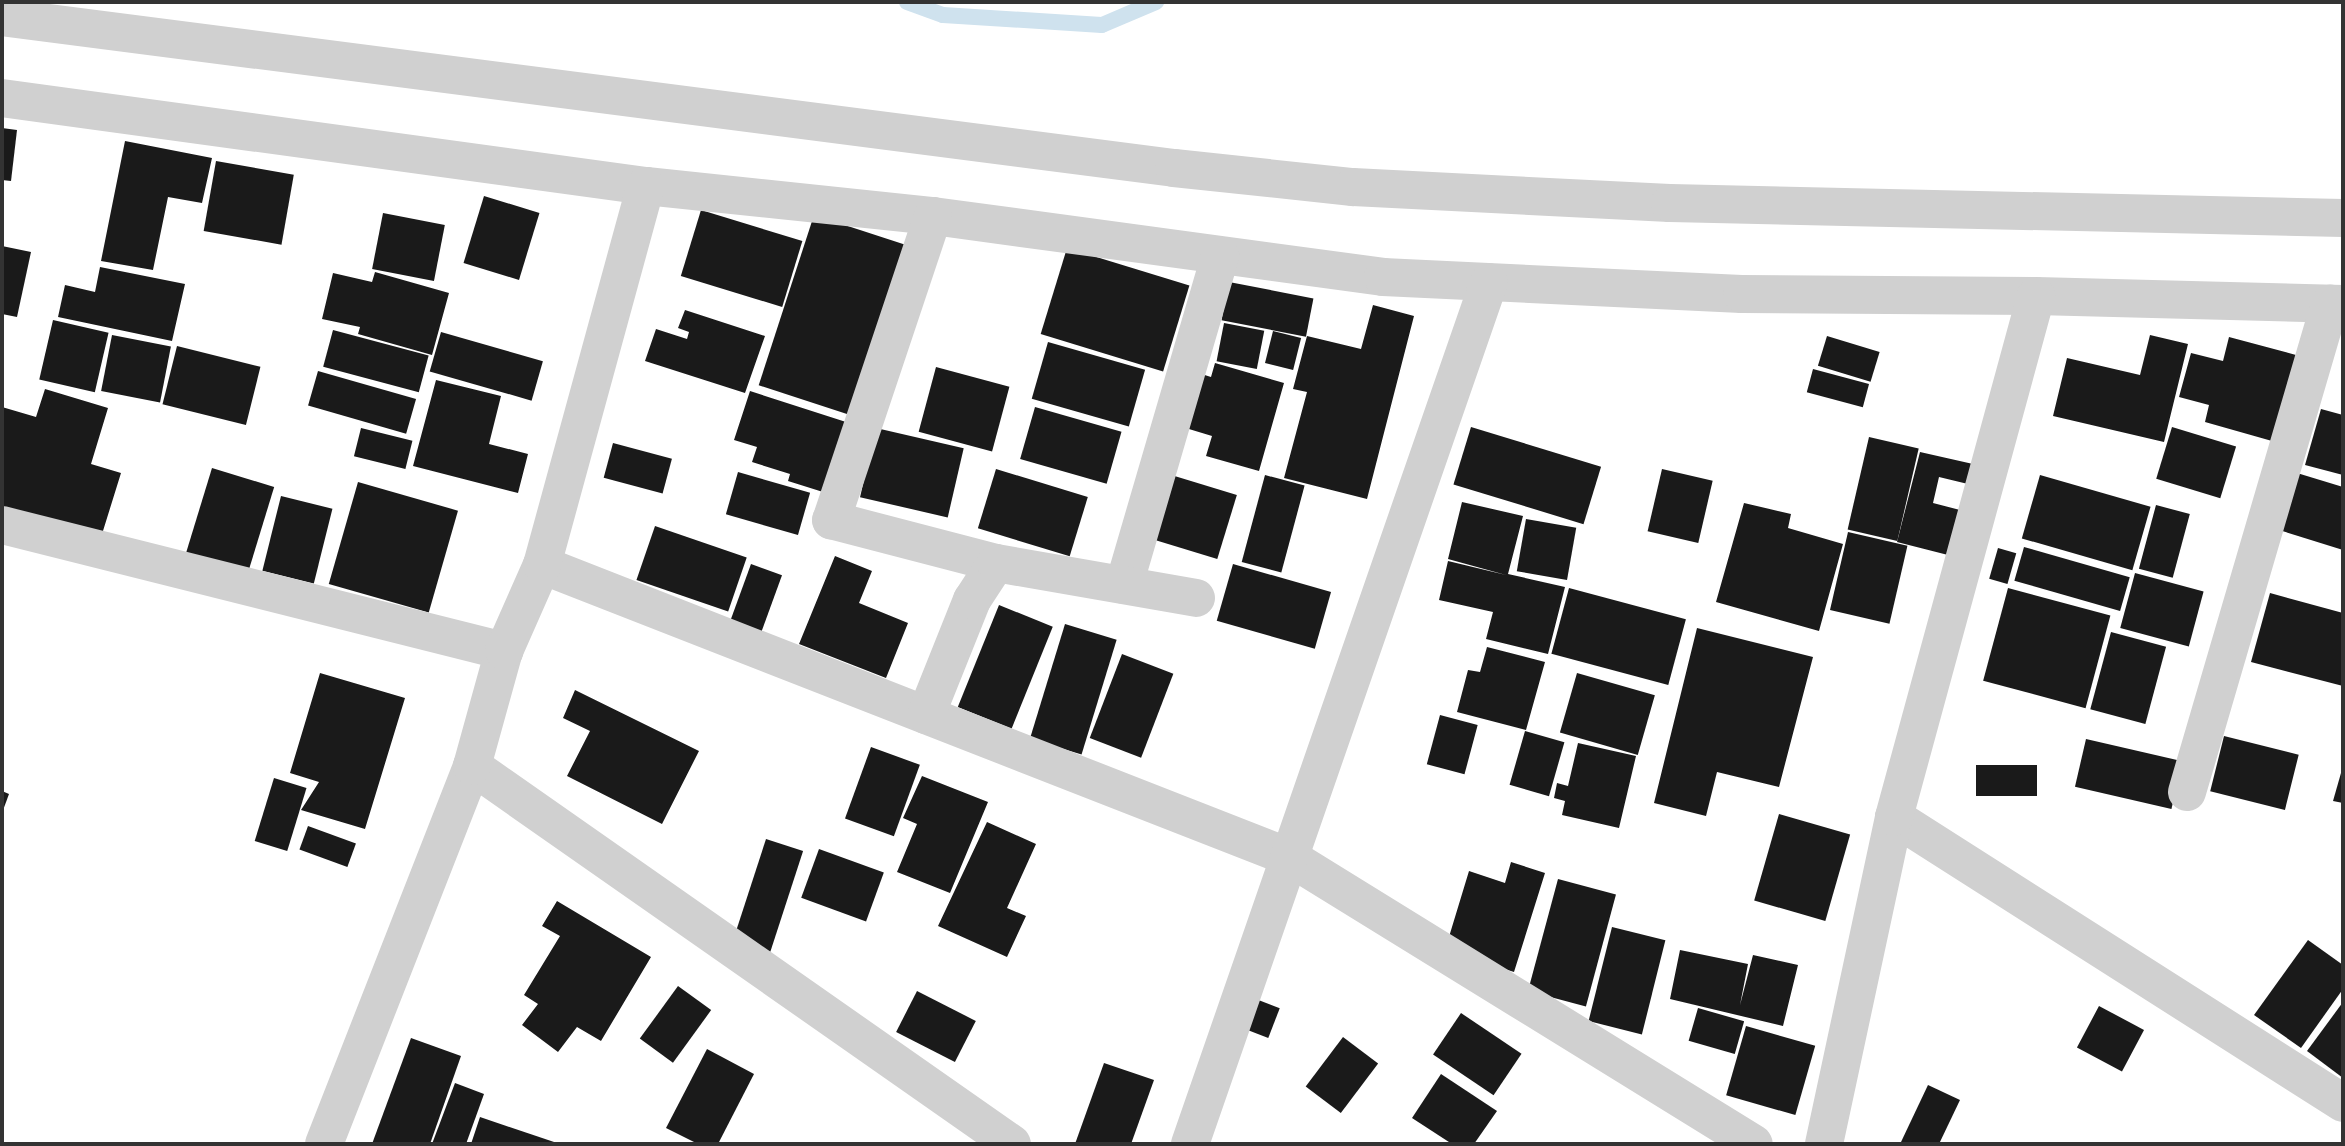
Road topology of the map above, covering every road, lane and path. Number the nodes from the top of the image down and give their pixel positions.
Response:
1 (2, 17) edge
2 (2, 98) edge
3 (646, 186) junction
4 (933, 216) junction
5 (2343, 218) edge
6 (1220, 256) junction
7 (1489, 282) junction
8 (2036, 296) junction
9 (2337, 304) edge
10 (2, 525) edge
11 (996, 563) junction
12 (542, 565) junction
13 (1124, 584) junction
14 (1196, 598) dead end
15 (504, 651) junction
16 (926, 715) junction
17 (472, 766) junction
18 (2188, 792) dead end
19 (1894, 817) junction
20 (1289, 857) junction
21 (2343, 1103) edge
22 (1835, 1139) edge
23 (324, 1144) edge
24 (1012, 1144) edge
25 (1190, 1144) edge
26 (1754, 1144) edge

1 - 5 street
2 - 3 street
3 - 4 street
3 - 12 street
4 - 6 street
4 - 11 street
6 - 7 street
6 - 13 street
7 - 8 street
7 - 20 street
8 - 9 street
8 - 19 street
9 - 18 street
10 - 15 street
11 - 13 street
11 - 16 street
12 - 15 street
12 - 16 street
13 - 14 street
15 - 17 street
16 - 20 street
17 - 23 street
17 - 24 street
19 - 21 street
19 - 22 street
20 - 25 street
20 - 26 street

